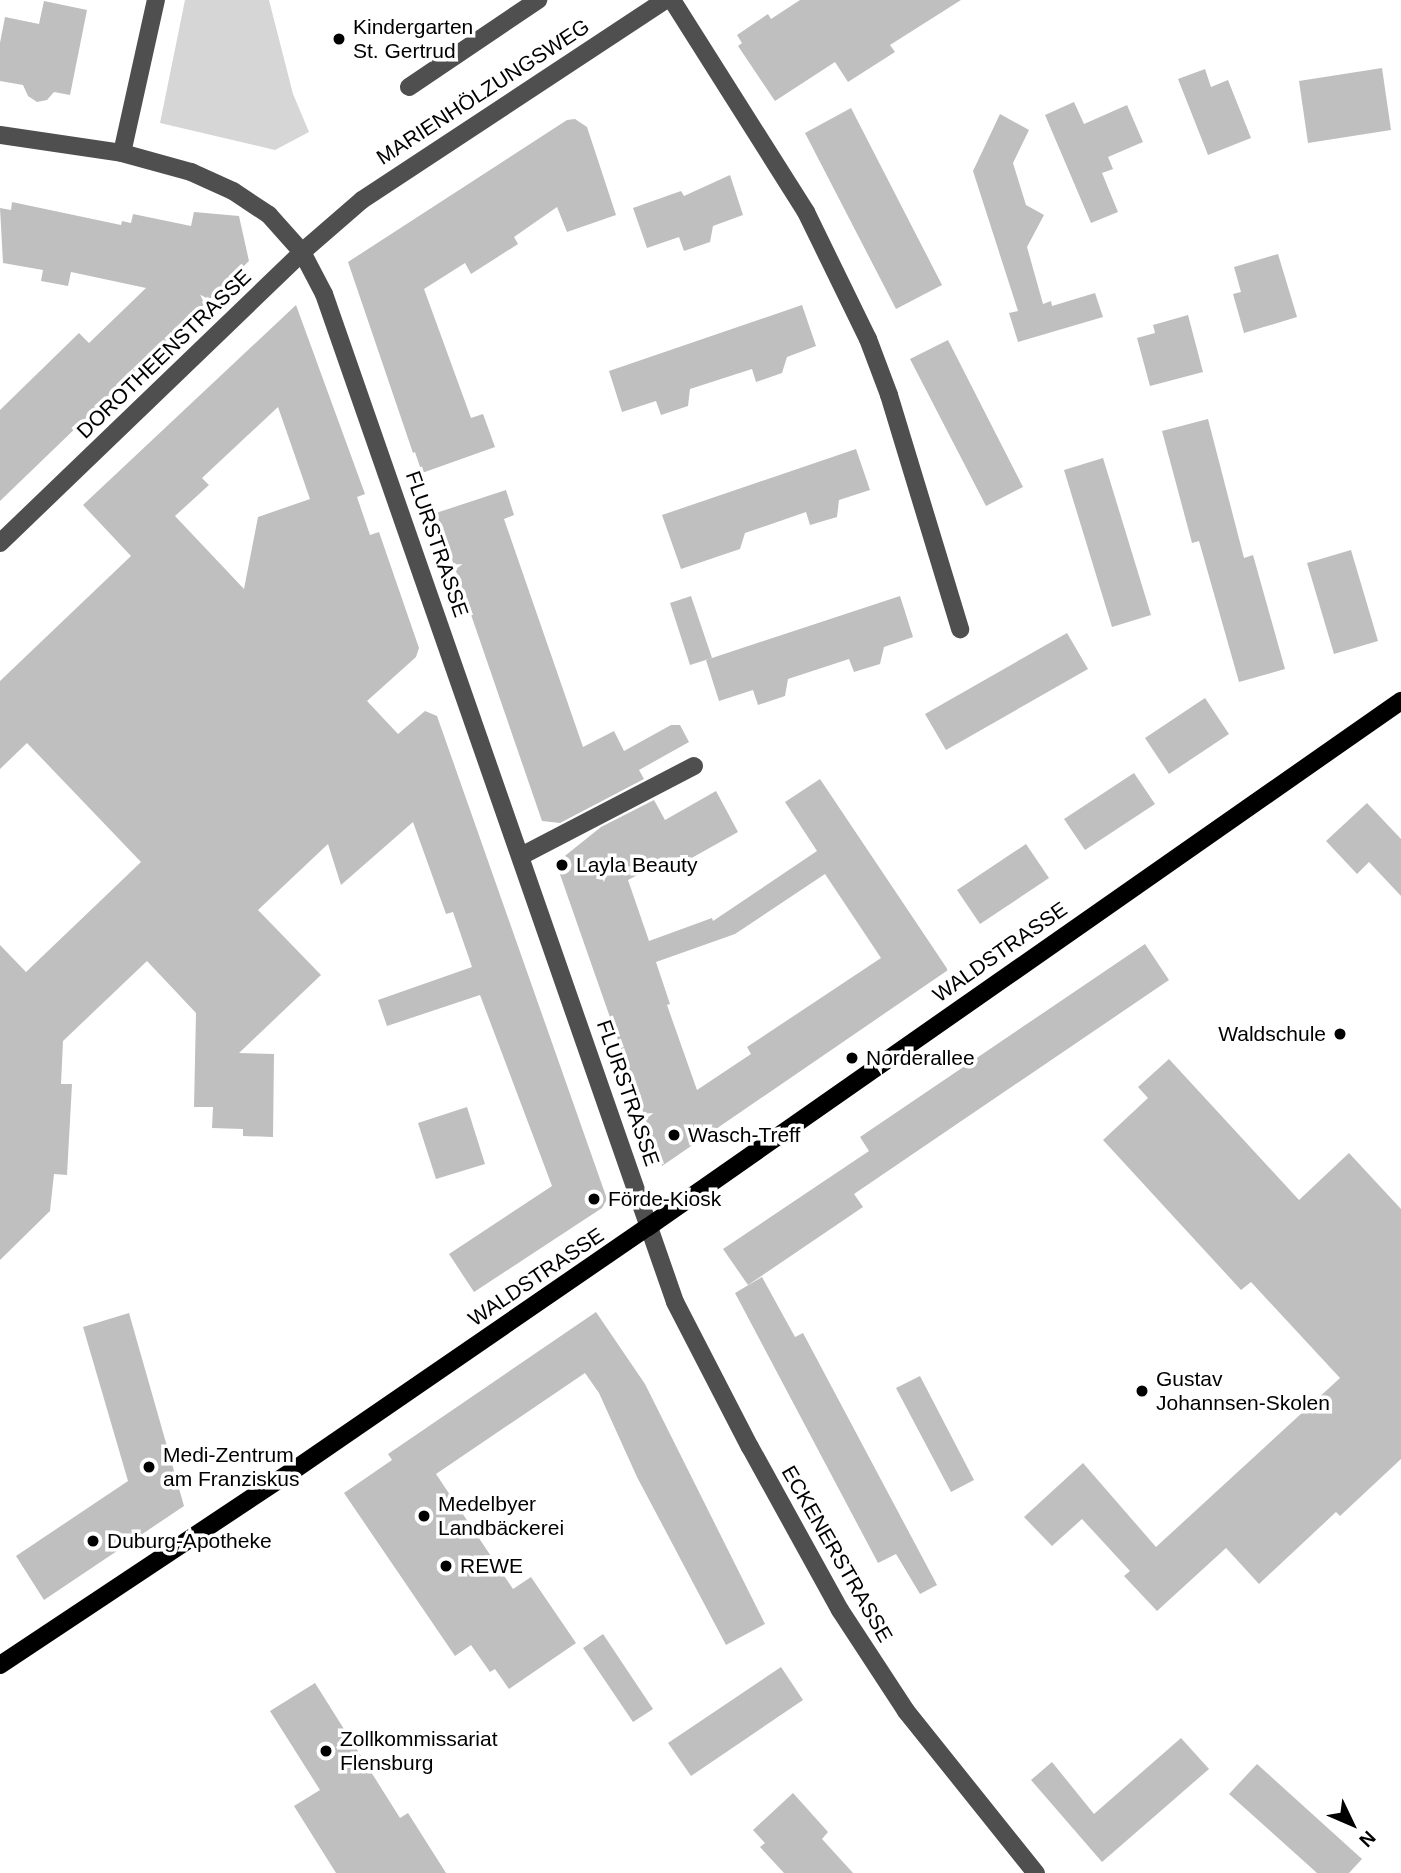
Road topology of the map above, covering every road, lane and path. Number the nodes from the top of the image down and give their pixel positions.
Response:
1 (156, 0) edge
2 (538, 0) edge
3 (665, 0) edge
4 (672, 0) edge
5 (410, 87) dead end
6 (0, 135) edge
7 (122, 153) junction
8 (362, 200) joint
9 (302, 252) junction
10 (0, 543) edge
11 (960, 629) dead end
12 (1401, 701) edge
13 (694, 766) dead end
14 (521, 856) junction
15 (648, 1227) junction
16 (0, 1665) edge
17 (1036, 1873) edge

1 - 7 street
2 - 5 street
3 - 8 street, MARIENHÖLZUNGSWEG
4 - 11 street
6 - 7 street
7 - 9 street
8 - 9 street, DOROTHEENSTRASSE
9 - 10 street, DOROTHEENSTRASSE
9 - 14 street, FLURSTRASSE
12 - 15 main road, WALDSTRASSE
13 - 14 street
14 - 15 street, FLURSTRASSE
15 - 16 main road, WALDSTRASSE
15 - 17 street, ECKENERSTRASSE

